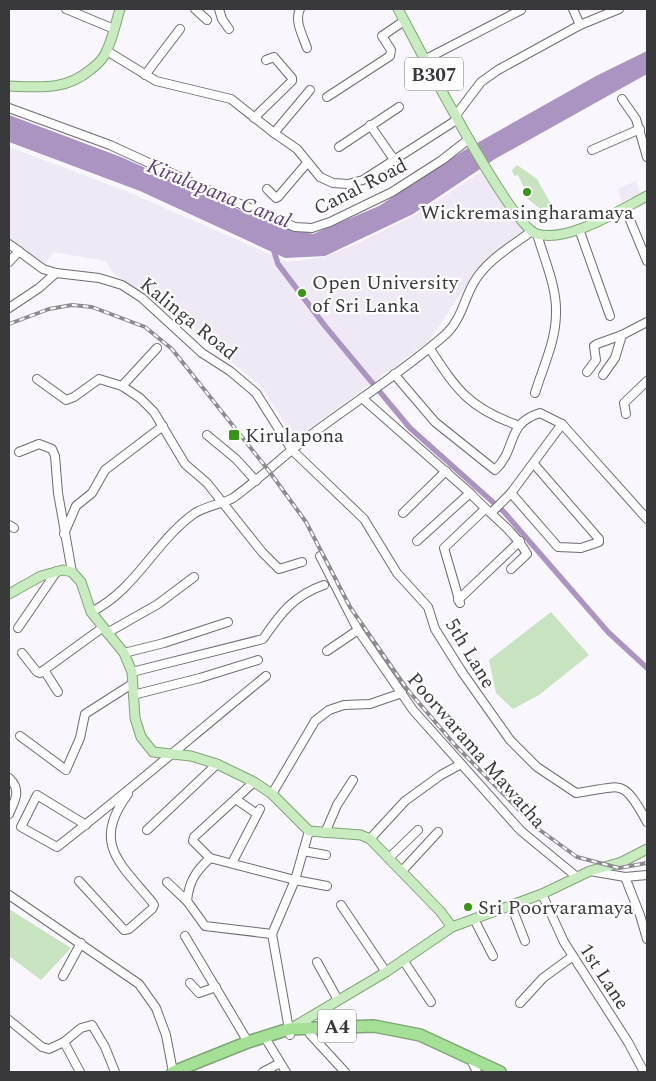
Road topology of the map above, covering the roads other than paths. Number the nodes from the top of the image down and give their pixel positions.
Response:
1 (66, 9) edge
2 (120, 9) edge
3 (194, 9) edge
4 (219, 9) edge
5 (300, 9) edge
6 (398, 9) edge
7 (573, 9) edge
8 (619, 9) edge
9 (521, 10) edge
10 (207, 20) dead end
11 (404, 21) junction
12 (580, 26) junction
13 (114, 29) junction
14 (180, 29) dead end
15 (229, 29) dead end
16 (308, 48) dead end
17 (107, 51) junction
18 (426, 59) junction
19 (266, 60) dead end
20 (145, 75) junction
21 (9, 86) edge
22 (310, 90) dead end
23 (327, 97) dead end
24 (622, 99) dead end
25 (399, 107) dead end
26 (9, 108) edge
27 (457, 117) junction
28 (254, 118) junction
29 (370, 125) junction
30 (274, 133) junction
31 (643, 134) edge
32 (470, 140) junction
33 (339, 147) dead end
34 (592, 150) dead end
35 (647, 157) edge
36 (395, 161) junction
37 (307, 163) junction
38 (267, 189) dead end
39 (647, 196) edge
40 (625, 208) junction
41 (579, 229) junction
42 (534, 232) junction
43 (9, 244) edge
44 (19, 251) junction
45 (647, 261) edge
46 (9, 262) edge
47 (56, 273) junction
48 (9, 308) edge
49 (610, 316) dead end
50 (647, 322) edge
51 (622, 335) junction
52 (158, 348) dead end
53 (430, 349) junction
54 (587, 372) dead end
55 (603, 374) dead end
56 (392, 376) junction
57 (37, 379) dead end
58 (647, 381) edge
59 (122, 386) junction
60 (535, 393) dead end
61 (365, 396) junction
62 (626, 414) dead end
63 (562, 424) junction
64 (517, 425) junction
65 (163, 426) junction
66 (207, 435) dead end
67 (292, 450) junction
68 (19, 452) dead end
69 (534, 464) junction
70 (446, 471) junction
71 (256, 481) junction
72 (470, 493) junction
73 (511, 493) junction
74 (222, 501) junction
75 (489, 510) junction
76 (403, 513) dead end
77 (647, 520) edge
78 (64, 534) junction
79 (417, 541) dead end
80 (520, 541) junction
81 (320, 556) dead end
82 (302, 562) dead end
83 (511, 569) dead end
84 (57, 571) junction
85 (72, 572) junction
86 (194, 577) dead end
87 (324, 586) dead end
88 (9, 594) edge
89 (91, 612) junction
90 (228, 622) dead end
91 (18, 628) dead end
92 (105, 630) junction
93 (358, 630) junction
94 (327, 651) dead end
95 (22, 653) dead end
96 (124, 653) junction
97 (258, 660) dead end
98 (44, 670) junction
99 (132, 672) junction
100 (266, 676) dead end
101 (132, 684) junction
102 (58, 692) dead end
103 (402, 693) junction
104 (133, 695) junction
105 (20, 736) dead end
106 (168, 755) junction
107 (217, 764) junction
108 (461, 764) junction
109 (150, 772) junction
110 (9, 778) edge
111 (353, 780) dead end
112 (254, 782) junction
113 (272, 794) junction
114 (237, 800) junction
115 (9, 814) edge
116 (647, 822) edge
117 (86, 825) junction
118 (147, 830) dead end
119 (309, 830) junction
120 (418, 830) dead end
121 (438, 832) dead end
122 (325, 833) junction
123 (370, 840) junction
124 (647, 849) edge
125 (303, 851) junction
126 (326, 855) dead end
127 (210, 858) junction
128 (389, 858) junction
129 (232, 863) junction
130 (402, 871) junction
131 (590, 871) junction
132 (647, 875) edge
133 (577, 877) junction
134 (625, 877) junction
135 (295, 880) junction
136 (79, 881) dead end
137 (167, 882) dead end
138 (327, 886) dead end
139 (542, 894) junction
140 (9, 895) edge
141 (187, 901) junction
142 (341, 904) dead end
143 (511, 905) junction
144 (474, 919) junction
145 (452, 927) junction
146 (272, 934) junction
147 (185, 936) dead end
148 (647, 939) edge
149 (525, 941) dead end
150 (81, 943) junction
151 (493, 956) dead end
152 (573, 956) junction
153 (403, 960) junction
154 (317, 962) dead end
155 (386, 972) junction
156 (63, 976) dead end
157 (190, 983) dead end
158 (216, 987) junction
159 (338, 1000) junction
160 (431, 1002) dead end
161 (520, 1002) dead end
162 (9, 1020) edge
163 (310, 1026) junction
164 (290, 1032) junction
165 (267, 1041) junction
166 (64, 1042) junction
167 (248, 1042) junction
168 (280, 1062) junction
169 (475, 1068) edge
170 (80, 1072) edge
171 (115, 1072) edge
172 (173, 1072) edge
173 (190, 1072) edge
174 (263, 1072) edge
175 (286, 1072) edge
176 (345, 1072) edge
177 (488, 1072) edge
178 (500, 1072) edge
179 (644, 1072) edge

1 - 13 street
2 - 13 main road
3 - 10 street
4 - 15 street
5 - 16 street
6 - 11 main road, B307
7 - 12 street
8 - 12 street
9 - 18 street
11 - 18 main road, B307
11 - 23 street
12 - 27 street
13 - 17 main road
14 - 20 street
17 - 20 street
17 - 21 main road
18 - 27 main road, B307
19 - 28 street
20 - 28 street
22 - 30 street
24 - 31 street
25 - 29 street
26 - 32 street, Canal Road
27 - 32 main road, B307
27 - 36 street
28 - 30 street
29 - 33 street
29 - 36 street
30 - 37 street
31 - 34 street
31 - 35 street
32 - 42 main road, B307
36 - 37 street
37 - 38 street
39 - 40 main road
40 - 41 main road
40 - 45 street
41 - 42 main road
41 - 49 street
42 - 53 street
42 - 60 street
43 - 44 street, Kalinga Road
44 - 46 street
44 - 47 street, Kalinga Road
47 - 48 street
47 - 67 street, Kalinga Road
50 - 51 street
51 - 54 street
51 - 55 street
52 - 59 street
53 - 56 street
53 - 64 street
56 - 61 street
56 - 64 street
57 - 59 street
58 - 62 street
59 - 65 street
61 - 67 street
61 - 70 street
63 - 64 street
63 - 69 street
63 - 77 street
65 - 74 street
65 - 78 street
66 - 71 street
67 - 71 street
67 - 116 street, 5th Lane
68 - 78 street
69 - 73 street
69 - 73 street
70 - 72 street
70 - 76 street
71 - 74 street
72 - 75 street
72 - 79 street
73 - 75 street
74 - 82 street
74 - 89 street
75 - 80 street
75 - 80 street
78 - 85 street
80 - 83 street
81 - 93 street, Poorwarama Mawatha
84 - 85 main road
84 - 88 main road
84 - 91 street
85 - 89 main road
86 - 92 street
87 - 99 street
89 - 92 main road
90 - 96 street
92 - 96 main road
92 - 98 street
93 - 94 street
93 - 103 street, Poorwarama Mawatha
95 - 98 street
96 - 99 main road
97 - 104 street
98 - 102 street
99 - 101 main road
100 - 106 street
101 - 104 main road
101 - 105 street
103 - 108 street, Poorwarama Mawatha
103 - 113 street
104 - 106 main road
106 - 107 main road
106 - 109 street
107 - 112 main road
107 - 118 street
108 - 123 street
108 - 133 street, Poorwarama Mawatha
109 - 117 street
109 - 136 street
110 - 115 street
111 - 122 street
112 - 113 main road
112 - 114 street
113 - 119 main road
114 - 127 street
114 - 129 street
117 - 117 street
119 - 122 main road
119 - 125 street
120 - 128 street
121 - 130 street
122 - 123 main road
123 - 128 main road
124 - 131 main road
125 - 126 street
125 - 135 street
127 - 129 street
127 - 141 street
128 - 130 main road
129 - 135 street
130 - 145 main road
131 - 133 main road
131 - 134 street
132 - 134 street
133 - 139 main road
134 - 148 street
135 - 138 street
135 - 146 street
137 - 141 street
139 - 143 main road
139 - 152 street, 1st Lane
140 - 150 street
141 - 146 street
142 - 155 street
143 - 144 main road
143 - 149 street
144 - 145 main road
144 - 151 street
145 - 153 main road
146 - 164 street
147 - 158 street
150 - 156 street
150 - 172 street
152 - 161 street
152 - 179 street, 1st Lane
153 - 155 main road
153 - 160 street
154 - 159 street
155 - 159 main road
157 - 158 street
158 - 167 street
159 - 163 main road
162 - 166 street
163 - 164 highway, A4
163 - 164 main road
163 - 169 highway, A4
163 - 176 street
163 - 178 highway, A4
164 - 165 highway, A4
164 - 167 highway, A4
165 - 168 street
165 - 173 highway, A4
166 - 170 street
166 - 171 street
167 - 172 highway, A4
168 - 174 street
168 - 175 street
169 - 177 highway, A4

